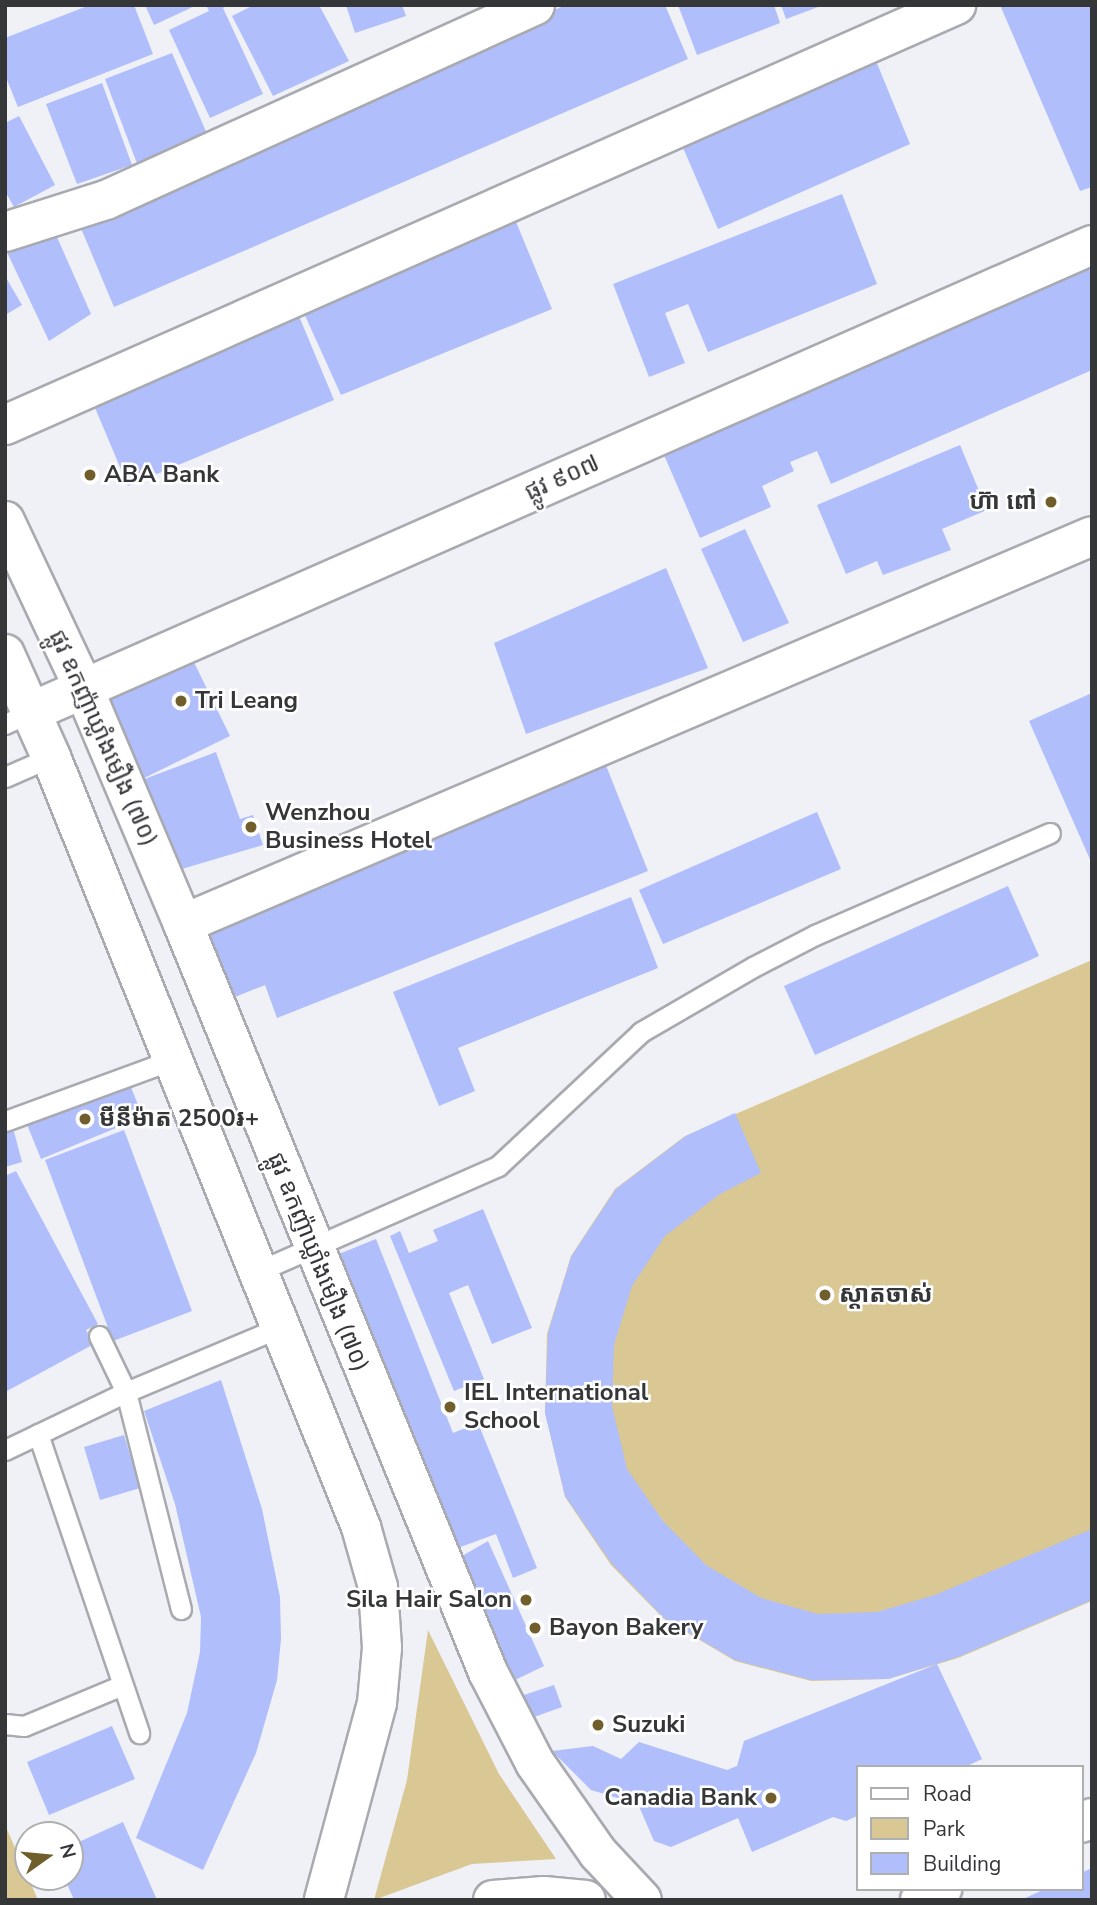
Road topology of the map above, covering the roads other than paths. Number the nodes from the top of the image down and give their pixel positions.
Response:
1 (536, 5) edge
2 (956, 5) edge
3 (5, 232) edge
4 (1092, 245) edge
5 (5, 425) edge
6 (5, 522) edge
7 (1092, 536) edge
8 (5, 654) edge
9 (83, 687) junction
10 (19, 718) edge
11 (51, 757) junction
12 (5, 777) edge
13 (1049, 833) dead end
14 (183, 924) junction
15 (174, 1059) junction
16 (5, 1121) edge
17 (313, 1248) junction
18 (259, 1271) junction
19 (336, 1305) junction
20 (281, 1327) junction
21 (99, 1336) dead end
22 (126, 1392) junction
23 (38, 1434) junction
24 (5, 1450) edge
25 (180, 1609) dead end
26 (120, 1686) junction
27 (5, 1724) edge
28 (139, 1733) dead end
29 (938, 1891) edge
30 (324, 1900) edge
31 (493, 1900) edge
32 (586, 1900) edge
33 (642, 1900) edge
34 (920, 1900) edge

1 - 3 main road
2 - 5 main road
4 - 9 main road, ផ្លូវ ៩០៧
6 - 9 main road, ផ្លូវ ឧកញ៉ាឃ្លាំងមឿង (៧០)
7 - 14 main road
8 - 10 main road
9 - 10 main road, ផ្លូវ ៩០៧
9 - 14 main road, ផ្លូវ ឧកញ៉ាឃ្លាំងមឿង (៧០)
10 - 11 main road
11 - 12 lane
11 - 15 main road
13 - 17 lane
14 - 17 main road, ផ្លូវ ឧកញ៉ាឃ្លាំងមឿង (៧០)
15 - 16 lane
15 - 18 main road
17 - 18 lane
17 - 19 main road, ផ្លូវ ឧកញ៉ាឃ្លាំងមឿង (៧០)
18 - 20 main road
19 - 20 main road
19 - 33 main road, ផ្លូវ ឧកញ៉ាឃ្លាំងមឿង (៧០)
20 - 22 lane
20 - 30 main road
21 - 22 lane
22 - 23 lane
22 - 25 lane
23 - 24 lane
23 - 26 lane
26 - 27 lane
26 - 28 lane
29 - 34 main road
31 - 32 main road

